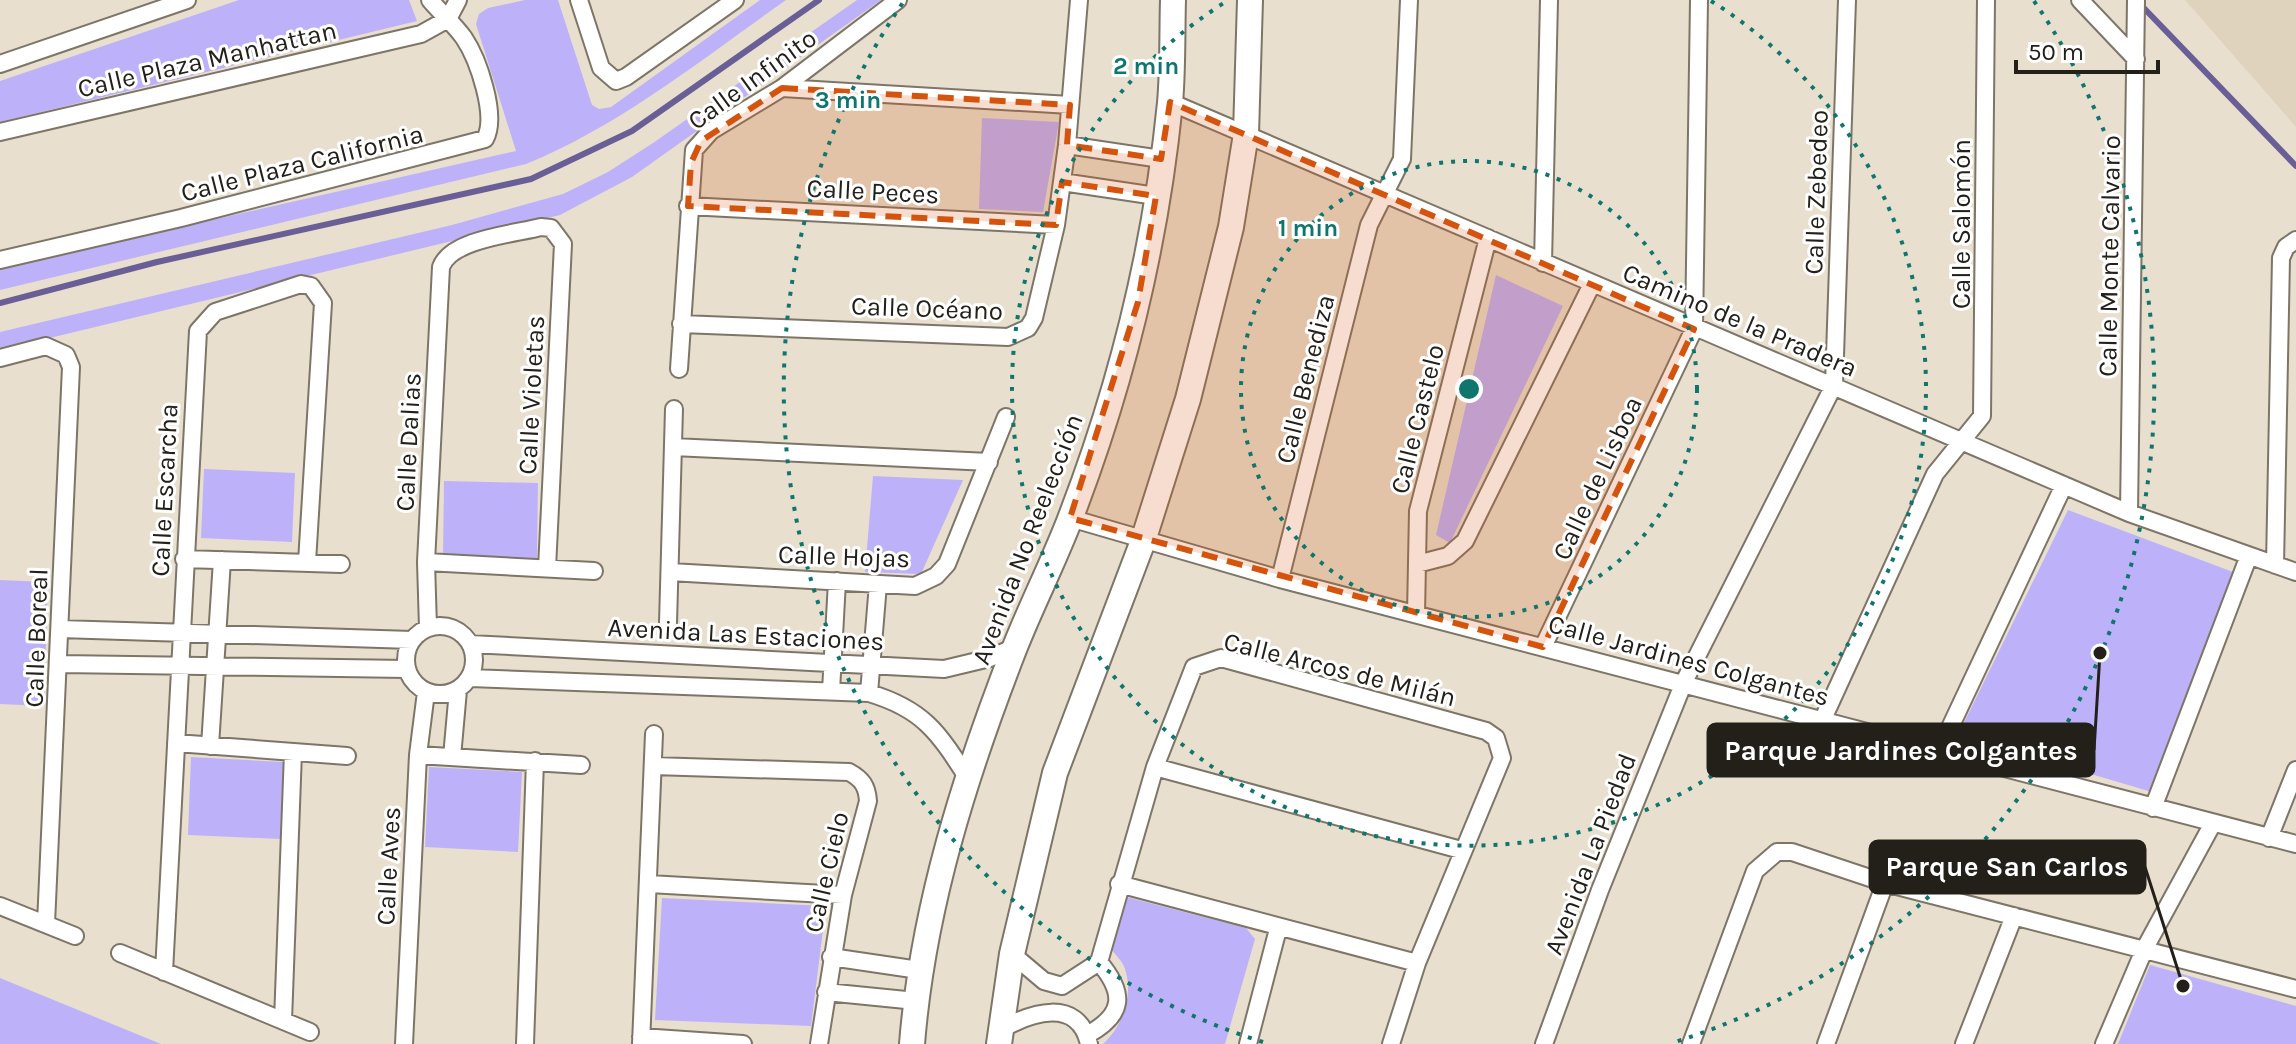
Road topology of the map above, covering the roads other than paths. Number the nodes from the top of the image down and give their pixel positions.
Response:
1 (187, 0) edge
2 (430, 0) edge
3 (458, 0) edge
4 (579, 0) edge
5 (735, 0) edge
6 (898, 0) edge
7 (1079, 0) edge
8 (1173, 0) edge
9 (1250, 0) edge
10 (1409, 0) edge
11 (1549, 0) edge
12 (1699, 0) edge
13 (1847, 0) edge
14 (1986, 0) edge
15 (2080, 0) edge
16 (2136, 0) edge
17 (448, 19) junction
18 (2136, 59) junction
19 (0, 64) edge
20 (782, 88) junction
21 (1170, 102) junction
22 (1070, 105) junction
23 (0, 132) edge
24 (1246, 134) junction
25 (1067, 145) junction
26 (1161, 159) junction
27 (1062, 182) junction
28 (1385, 193) junction
29 (1156, 196) junction
30 (688, 206) junction
31 (1056, 225) junction
32 (1488, 238) junction
33 (2296, 240) edge
34 (444, 259) joint
35 (0, 260) edge
36 (1543, 263) junction
37 (1592, 284) junction
38 (681, 324) junction
39 (1694, 329) junction
40 (0, 358) edge
41 (679, 369) dead end
42 (1834, 385) junction
43 (674, 409) dead end
44 (1006, 417) dead end
45 (1963, 441) junction
46 (673, 447) junction
47 (989, 462) junction
48 (2064, 485) junction
49 (2129, 513) junction
50 (1070, 518) junction
51 (1143, 541) junction
52 (2248, 558) junction
53 (184, 559) junction
54 (222, 560) junction
55 (307, 562) junction
56 (426, 562) junction
57 (341, 564) dead end
58 (1417, 564) junction
59 (2275, 565) junction
60 (547, 568) junction
61 (594, 571) dead end
62 (670, 572) junction
63 (2296, 572) edge
64 (1280, 579) junction
65 (837, 581) junction
66 (878, 584) junction
67 (1416, 614) junction
68 (668, 623) dead end
69 (428, 628) junction
70 (60, 629) junction
71 (181, 633) junction
72 (217, 634) junction
73 (412, 640) junction
74 (470, 644) junction
75 (1015, 647) junction
76 (1543, 647) junction
77 (833, 662) junction
78 (60, 664) junction
79 (870, 664) junction
80 (179, 666) junction
81 (215, 666) junction
82 (407, 669) junction
83 (1684, 682) junction
84 (464, 684) junction
85 (831, 691) junction
86 (426, 692) junction
87 (869, 693) junction
88 (1823, 719) junction
89 (654, 734) dead end
90 (176, 743) junction
91 (210, 746) junction
92 (1939, 751) junction
93 (293, 752) junction
94 (418, 755) junction
95 (347, 756) dead end
96 (452, 757) junction
97 (535, 761) junction
98 (581, 765) dead end
99 (653, 766) junction
100 (1155, 767) junction
101 (2296, 770) edge
102 (967, 777) junction
103 (2153, 808) junction
104 (2212, 825) junction
105 (2269, 838) junction
106 (2296, 844) edge
107 (1461, 850) junction
108 (1885, 883) junction
109 (649, 884) junction
110 (1119, 884) junction
111 (843, 895) junction
112 (0, 906) edge
113 (2014, 916) junction
114 (46, 924) junction
115 (1278, 929) junction
116 (75, 936) dead end
117 (2145, 948) junction
118 (120, 953) dead end
119 (1012, 954) junction
120 (831, 957) junction
121 (1099, 962) junction
122 (1417, 963) junction
123 (919, 970) junction
124 (164, 972) junction
125 (1062, 986) junction
126 (2296, 989) edge
127 (826, 992) junction
128 (916, 1001) junction
129 (1057, 1011) junction
130 (283, 1021) junction
131 (310, 1032) dead end
132 (1000, 1037) edge
133 (1088, 1040) edge
134 (641, 1041) edge
135 (404, 1044) edge
136 (525, 1044) edge
137 (743, 1044) edge
138 (819, 1044) edge
139 (912, 1044) edge
140 (1248, 1044) edge
141 (1391, 1044) edge
142 (1544, 1044) edge
143 (1691, 1044) edge
144 (1826, 1044) edge
145 (1964, 1044) edge
146 (2104, 1044) edge

1 - 19 street
2 - 17 street
3 - 17 street
4 - 5 street
6 - 20 street, Calle Infinito
7 - 22 street, Calle Océano
8 - 21 main road, Avenida No Reelección
9 - 24 main road
10 - 28 street, Calle Benediza
11 - 36 street
12 - 39 street
13 - 42 street, Calle Zebedeo
14 - 45 street, Calle Salomón
15 - 18 street
16 - 18 street, Calle Monte Calvario
17 - 23 street, Calle Plaza Manhattan
17 - 35 street, Calle Plaza California
18 - 49 street, Calle Monte Calvario
20 - 22 street
20 - 30 street, Calle Infinito
21 - 24 street, Camino de la Pradera
21 - 26 main road, Avenida No Reelección
22 - 25 street, Calle Océano
24 - 28 street, Camino de la Pradera
24 - 51 main road
25 - 26 street
25 - 27 street, Calle Océano
26 - 29 main road, Avenida No Reelección
27 - 29 street
27 - 31 street, Calle Océano
28 - 32 street, Camino de la Pradera
28 - 64 street, Calle Benediza
29 - 50 main road, Avenida No Reelección
30 - 31 street, Calle Peces
30 - 38 street, Calle Infinito
31 - 38 street, Calle Océano
32 - 36 street, Camino de la Pradera
32 - 58 street, Calle Castelo
33 - 59 street
34 - 56 street, Calle Dalias
34 - 60 street, Calle Violetas
36 - 37 street, Camino de la Pradera
37 - 39 street, Camino de la Pradera
37 - 58 street
38 - 41 street, Calle Infinito
39 - 42 street, Camino de la Pradera
39 - 76 street, Calle de Lisboa
40 - 70 street, Calle Boreal
42 - 45 street, Camino de la Pradera
42 - 83 street, Avenida La Piedad
43 - 46 street
44 - 47 street, Calle Hojas
45 - 48 street, Camino de la Pradera
45 - 88 street, Calle Salomón
46 - 47 street
46 - 62 street
47 - 66 street, Calle Hojas
48 - 49 street, Camino de la Pradera
48 - 92 street
49 - 52 street, Camino de la Pradera
50 - 51 street, Calle Jardines Colgantes
50 - 75 main road, Avenida No Reelección
51 - 64 street, Calle Jardines Colgantes
51 - 119 main road
52 - 59 street, Camino de la Pradera
52 - 103 street
53 - 54 street
53 - 55 street, Calle Escarcha
53 - 71 street, Calle Escarcha
54 - 55 street
54 - 72 street
55 - 57 street
56 - 60 street
56 - 69 street, Calle Dalias
58 - 67 street, Calle Castelo
59 - 63 street, Camino de la Pradera
60 - 61 street
62 - 65 street, Calle Hojas
62 - 68 street
64 - 67 street, Calle Jardines Colgantes
65 - 66 street, Calle Hojas
65 - 77 street
66 - 79 street
67 - 76 street, Calle Jardines Colgantes
69 - 73 street
69 - 74 street
70 - 71 street
70 - 78 street, Calle Boreal
71 - 72 street
71 - 80 street, Calle Escarcha
72 - 73 street
72 - 81 street
73 - 82 street
74 - 77 street, Avenida Las Estaciones
74 - 84 street
75 - 79 street, Avenida Las Estaciones
75 - 102 main road, Avenida No Reelección
76 - 83 street, Calle Jardines Colgantes
77 - 79 street, Avenida Las Estaciones
77 - 85 street
78 - 80 street
78 - 114 street, Calle Boreal
79 - 87 street
80 - 81 street
80 - 90 street, Calle Escarcha
81 - 82 street
81 - 91 street
82 - 86 street
83 - 88 street, Calle Jardines Colgantes
83 - 142 street, Avenida La Piedad
84 - 85 street, Avenida Las Estaciones
84 - 86 street
84 - 96 street
85 - 87 street, Avenida Las Estaciones
86 - 94 street, Calle Aves
87 - 102 street, Avenida Las Estaciones
88 - 92 street, Calle Jardines Colgantes
89 - 99 street
90 - 91 street
90 - 124 street, Calle Escarcha
91 - 93 street
92 - 103 street, Calle Jardines Colgantes
93 - 95 street
93 - 130 street
94 - 96 street
94 - 135 street, Calle Aves
96 - 97 street
97 - 98 street
97 - 136 street
99 - 109 street
99 - 111 street, Calle Cielo
100 - 107 street
100 - 107 street, Calle Arcos de Milán
100 - 110 street, Calle Arcos de Milán
101 - 105 street
102 - 123 main road, Avenida No Reelección
103 - 104 street, Calle Jardines Colgantes
104 - 105 street, Calle Jardines Colgantes
104 - 117 street
105 - 106 street, Calle Jardines Colgantes
107 - 122 street
108 - 113 street
108 - 143 street
108 - 144 street
109 - 111 street
109 - 134 street
110 - 115 street
110 - 121 street, Calle Arcos de Milán
111 - 120 street, Calle Cielo
112 - 114 street
113 - 117 street
113 - 145 street
114 - 116 street
115 - 122 street
115 - 140 street
117 - 126 street
117 - 146 street
118 - 124 street
119 - 125 street
119 - 132 main road
120 - 123 street
120 - 127 street, Calle Cielo
121 - 125 street
121 - 133 street
122 - 141 street
123 - 128 main road, Avenida No Reelección
124 - 130 street
125 - 129 street
127 - 128 street
127 - 138 street, Calle Cielo
128 - 139 main road, Avenida No Reelección
129 - 132 street
129 - 133 street
130 - 131 street
134 - 137 street

